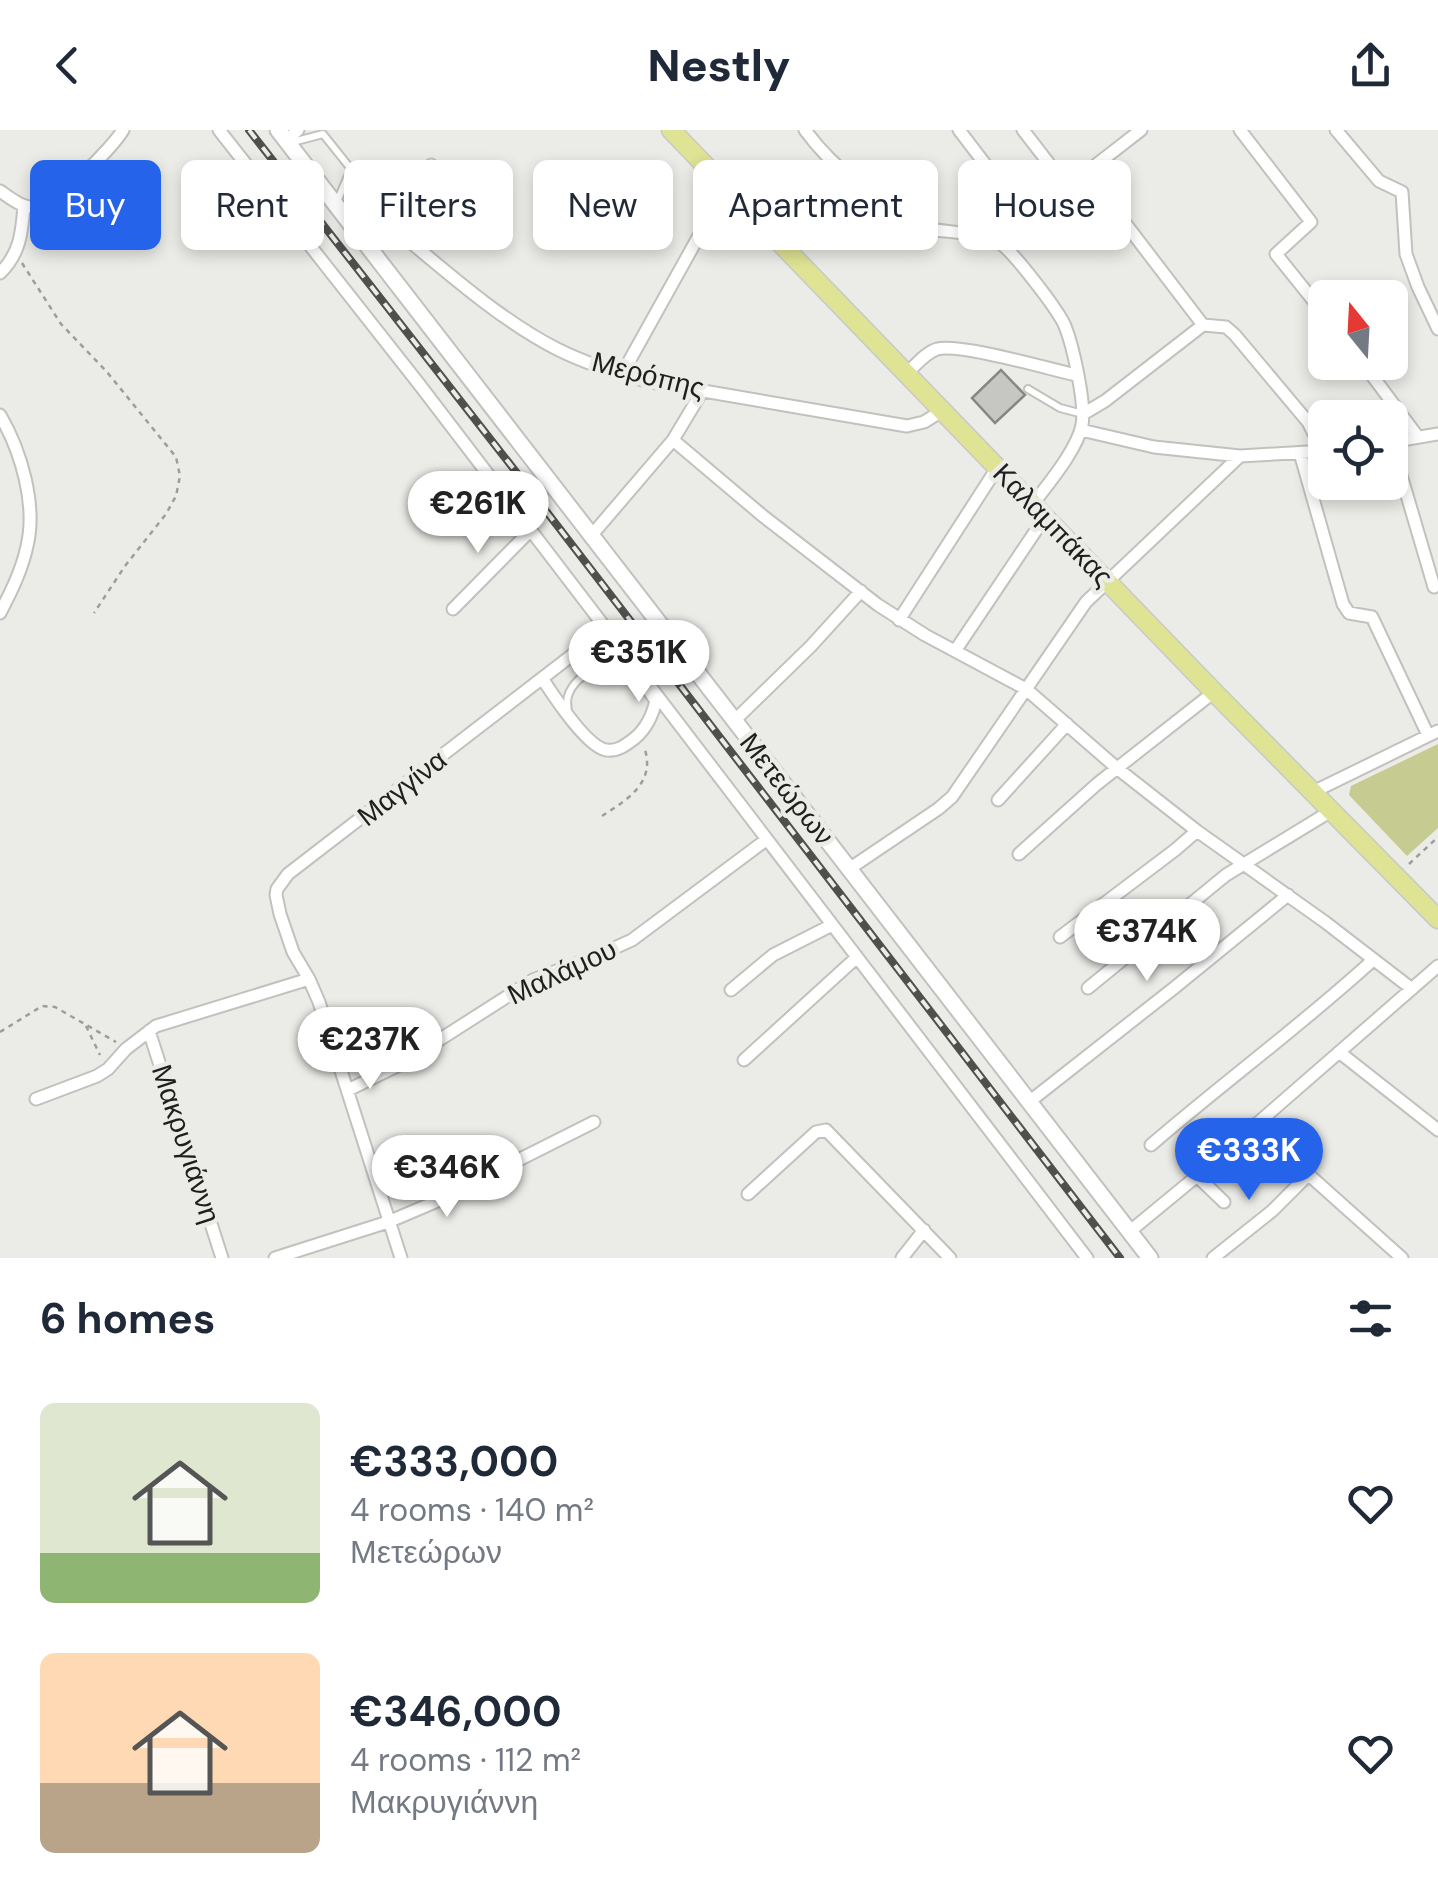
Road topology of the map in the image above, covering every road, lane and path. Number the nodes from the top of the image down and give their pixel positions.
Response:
1 (123, 130) edge
2 (219, 130) edge
3 (670, 130) edge
4 (806, 130) edge
5 (960, 130) edge
6 (1024, 130) edge
7 (1240, 130) edge
8 (1336, 130) edge
9 (1138, 131) edge
10 (288, 136) edge
11 (698, 160) edge
12 (982, 160) edge
13 (1047, 160) edge
14 (1101, 160) edge
15 (0, 191) edge
16 (335, 205) junction
17 (24, 206) junction
18 (344, 217) edge
19 (1131, 231) edge
20 (958, 234) edge
21 (693, 246) edge
22 (370, 250) edge
23 (422, 250) edge
24 (785, 250) edge
25 (1006, 250) edge
26 (16, 253) junction
27 (0, 273) edge
28 (1308, 293) edge
29 (1203, 325) junction
30 (1438, 329) edge
31 (622, 374) junction
32 (906, 374) junction
33 (1076, 374) junction
34 (1375, 380) edge
35 (1028, 388) dead end
36 (703, 390) junction
37 (942, 411) junction
38 (1083, 414) junction
39 (0, 416) edge
40 (1308, 422) edge
41 (1081, 430) junction
42 (1438, 434) edge
43 (1418, 437) junction
44 (1408, 438) edge
45 (673, 440) junction
46 (1308, 452) edge
47 (1300, 453) junction
48 (1240, 456) junction
49 (997, 468) junction
50 (1408, 498) edge
51 (1039, 511) junction
52 (531, 530) junction
53 (591, 536) junction
54 (1107, 580) junction
55 (1434, 586) dead end
56 (861, 592) junction
57 (453, 610) dead end
58 (0, 613) edge
59 (94, 613) dead end
60 (899, 620) junction
61 (606, 628) junction
62 (955, 651) junction
63 (542, 678) junction
64 (642, 681) junction
65 (1026, 689) junction
66 (1214, 692) junction
67 (656, 701) junction
68 (568, 715) junction
69 (734, 721) junction
70 (1067, 724) junction
71 (1433, 733) edge
72 (638, 735) junction
73 (1118, 769) junction
74 (1312, 792) junction
75 (998, 800) dead end
76 (1331, 811) junction
77 (602, 816) dead end
78 (1197, 831) junction
79 (1438, 838) edge
80 (766, 840) junction
81 (1019, 854) dead end
82 (1245, 864) junction
83 (1409, 864) dead end
84 (849, 869) junction
85 (1288, 895) junction
86 (1438, 919) edge
87 (832, 925) junction
88 (1060, 937) dead end
89 (856, 958) junction
90 (1372, 960) junction
91 (1438, 966) edge
92 (309, 979) junction
93 (1088, 988) dead end
94 (1412, 989) junction
95 (731, 990) dead end
96 (83, 1022) junction
97 (150, 1031) junction
98 (0, 1032) edge
99 (126, 1048) junction
100 (1339, 1052) junction
101 (744, 1060) dead end
102 (108, 1069) junction
103 (348, 1090) junction
104 (36, 1099) dead end
105 (1029, 1102) junction
106 (594, 1122) dead end
107 (1253, 1126) junction
108 (1438, 1130) edge
109 (1152, 1145) dead end
110 (1308, 1175) junction
111 (1197, 1176) junction
112 (748, 1194) dead end
113 (1224, 1202) dead end
114 (388, 1222) junction
115 (924, 1230) junction
116 (1130, 1232) junction
117 (222, 1258) edge
118 (276, 1258) edge
119 (401, 1258) edge
120 (902, 1258) edge
121 (950, 1258) edge
122 (1087, 1258) edge
123 (1150, 1258) edge
124 (1213, 1258) edge
125 (1402, 1258) edge

1 - 17 street
2 - 52 street
3 - 11 main road, Καλαμπάκας
4 - 20 street
5 - 12 street
6 - 13 street
7 - 28 street
8 - 30 street
9 - 14 street
10 - 16 street, Μετεώρων
10 - 16 lane
15 - 17 street
16 - 18 street, Μετεώρων
17 - 26 street
19 - 29 street
21 - 31 street
22 - 53 street, Μετεώρων
23 - 31 street, Μερόπης
24 - 32 main road, Καλαμπάκας
25 - 33 street
26 - 27 street
26 - 59 path
29 - 38 street
29 - 40 street
31 - 36 street, Μερόπης
32 - 33 street
32 - 37 main road, Καλαμπάκας
33 - 38 street
34 - 43 street
35 - 38 lane
36 - 37 street, Μερόπης
36 - 45 street
37 - 49 main road, Καλαμπάκας
38 - 41 street
39 - 58 street
41 - 48 street
41 - 51 street
42 - 43 street
43 - 44 street
45 - 53 street
45 - 56 street
46 - 47 street
47 - 48 street
47 - 71 street
48 - 54 street
49 - 51 main road, Καλαμπάκας
49 - 60 street
50 - 55 street
51 - 54 main road, Καλαμπάκας
51 - 62 street
52 - 57 street
52 - 61 street
53 - 69 street, Μετεώρων
54 - 65 street
54 - 66 main road, Καλαμπάκας
56 - 60 street
56 - 69 street
60 - 62 street
61 - 63 street, Μαγγίνα
61 - 64 street
62 - 65 street
63 - 68 street
63 - 92 street, Μαγγίνα
64 - 67 street
64 - 68 lane
65 - 70 street
65 - 84 street
66 - 73 street
66 - 74 main road, Καλαμπάκας
67 - 72 street
67 - 80 street
68 - 72 street
69 - 84 street, Μετεώρων
70 - 73 street
70 - 75 street
71 - 74 street
72 - 77 path
73 - 78 street
73 - 81 street
74 - 76 main road, Καλαμπάκας
76 - 82 street
76 - 86 main road, Καλαμπάκας
78 - 82 street
78 - 88 street
79 - 83 path
80 - 87 street
80 - 103 street, Μαλάμου
82 - 85 street
82 - 93 street
84 - 105 street, Μετεώρων
85 - 90 street
85 - 105 street
87 - 89 street
87 - 95 street
89 - 101 street
89 - 122 street
90 - 94 street
90 - 109 street
91 - 94 street
92 - 97 street, Μακρυγιάννη
92 - 103 street
94 - 100 street
96 - 98 path
96 - 99 path
96 - 102 path
97 - 99 street, Μακρυγιάννη
97 - 117 street, Μακρυγιάννη
99 - 102 street, Μακρυγιάννη
100 - 107 street
100 - 108 street
102 - 104 street, Μακρυγιάννη
103 - 114 street
105 - 116 street, Μετεώρων
106 - 114 street
107 - 110 street
107 - 111 street
110 - 124 street
110 - 125 street
111 - 113 street
111 - 116 street
112 - 115 street
114 - 118 street
114 - 119 street
115 - 120 street
115 - 121 street
116 - 123 street, Μετεώρων

